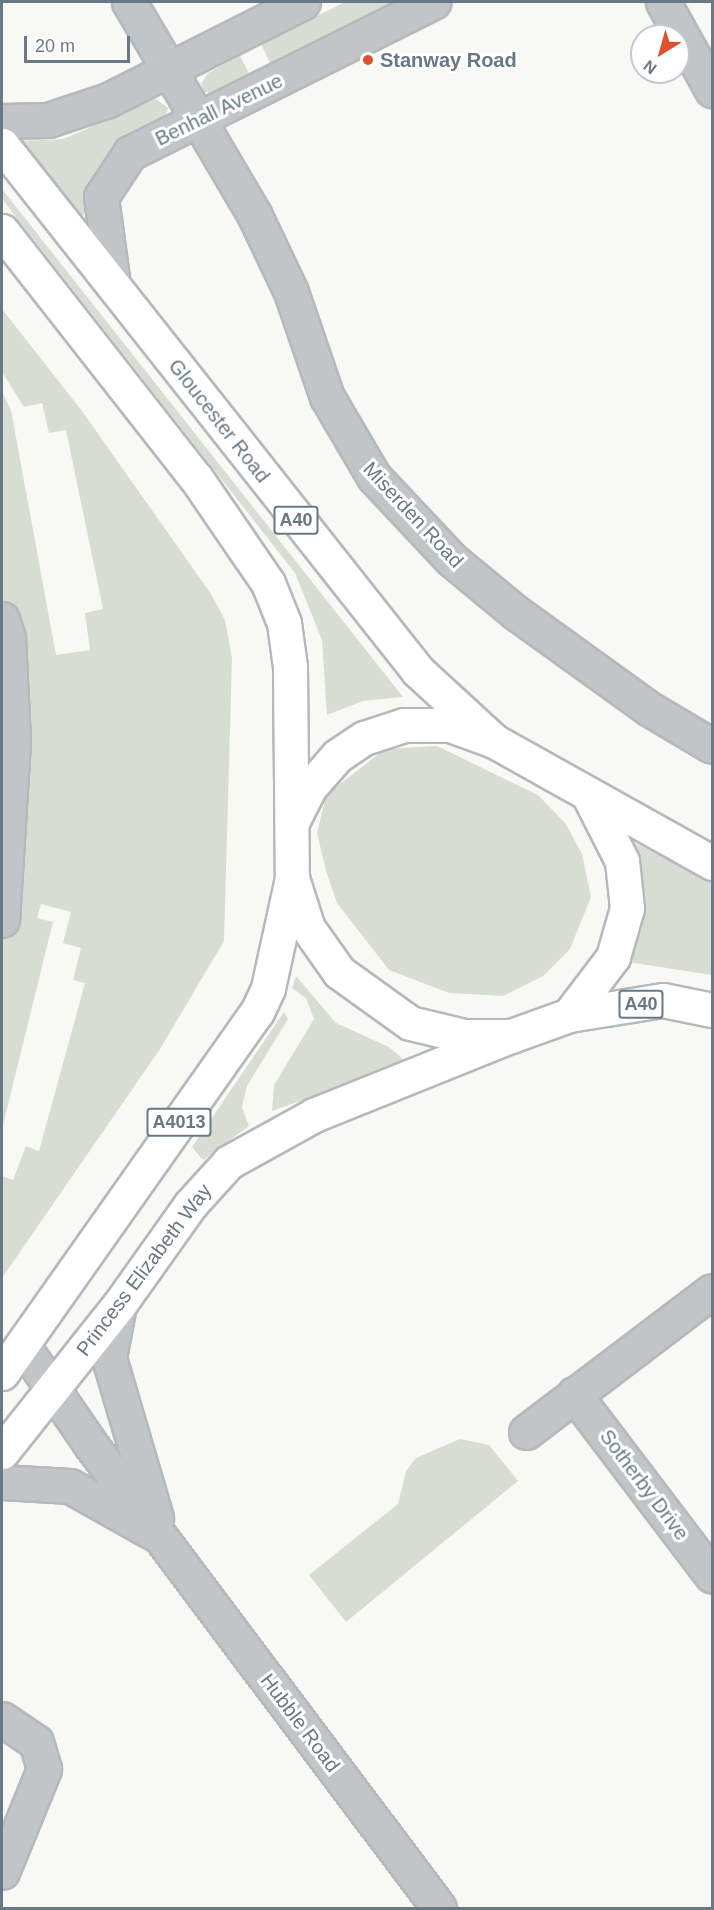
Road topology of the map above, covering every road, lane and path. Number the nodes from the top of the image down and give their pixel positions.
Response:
1 (129, 2) edge
2 (303, 2) edge
3 (433, 2) edge
4 (663, 2) edge
5 (171, 72) junction
6 (712, 90) edge
7 (2, 121) edge
8 (200, 121) junction
9 (2, 145) edge
10 (2, 231) edge
11 (113, 285) junction
12 (2, 619) edge
13 (494, 741) junction
14 (712, 746) edge
15 (590, 798) junction
16 (291, 823) junction
17 (712, 863) edge
18 (292, 878) junction
19 (2, 920) edge
20 (712, 1010) edge
21 (570, 1015) junction
22 (511, 1036) junction
23 (712, 1291) edge
24 (23, 1346) junction
25 (95, 1356) junction
26 (2, 1373) edge
27 (53, 1389) junction
28 (574, 1394) junction
29 (526, 1432) dead end
30 (2, 1452) edge
31 (2, 1482) edge
32 (162, 1537) junction
33 (712, 1576) edge
34 (2, 1719) edge
35 (2, 1872) edge
36 (439, 1908) edge

1 - 5 street, Miserden Road
2 - 5 street
3 - 8 street, Benhall Avenue
4 - 6 street
5 - 7 street
5 - 8 street, Miserden Road
8 - 11 street, Benhall Avenue
8 - 14 street, Miserden Road
9 - 11 main road, Gloucester Road / A40
10 - 16 main road, A40
11 - 13 main road, Gloucester Road / A40
12 - 19 street
13 - 15 main road
13 - 16 main road
15 - 17 main road
15 - 21 main road
16 - 18 main road
18 - 22 main road
18 - 24 main road, A4013
20 - 21 main road, A40
21 - 22 main road, Princess Elizabeth Way
22 - 25 main road, Princess Elizabeth Way
23 - 28 street
24 - 25 street
24 - 26 main road, A4013
24 - 27 street, Hubble Road
25 - 27 main road, Princess Elizabeth Way
25 - 32 street, Hubble Road
27 - 30 main road, Princess Elizabeth Way
27 - 32 street, Hubble Road
28 - 29 street
28 - 33 street, Sotherby Drive
31 - 32 street, Hubble Road
32 - 36 street, Hubble Road
34 - 35 street

